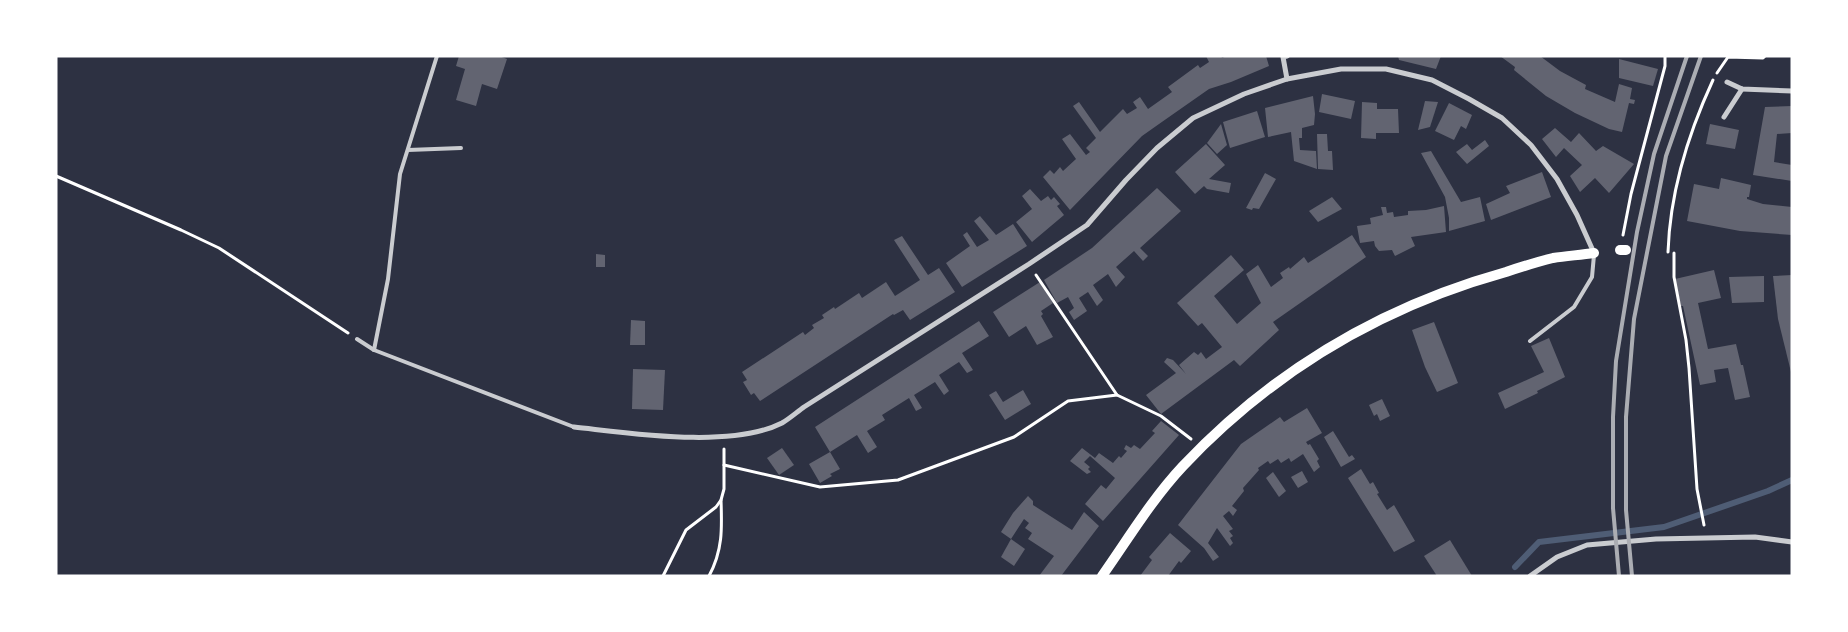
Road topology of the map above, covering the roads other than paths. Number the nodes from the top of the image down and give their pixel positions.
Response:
1 (437, 56) edge
2 (1287, 56) edge
3 (1287, 79) junction
4 (1727, 82) road end
5 (1742, 89) junction
6 (1792, 91) edge
7 (1724, 117) dead end
8 (461, 148) dead end
9 (408, 150) junction
10 (1594, 254) junction
11 (357, 339) road end
12 (1530, 341) dead end
13 (374, 350) junction
14 (574, 427) joint
15 (1792, 542) edge
16 (1102, 576) edge
17 (1530, 576) edge

1 - 9 lane
2 - 3 street
3 - 10 street
3 - 14 street
4 - 5 street
5 - 6 street
5 - 7 street
8 - 9 lane
9 - 13 lane
10 - 12 lane
10 - 16 main road
11 - 13 lane
13 - 14 lane
15 - 17 street

